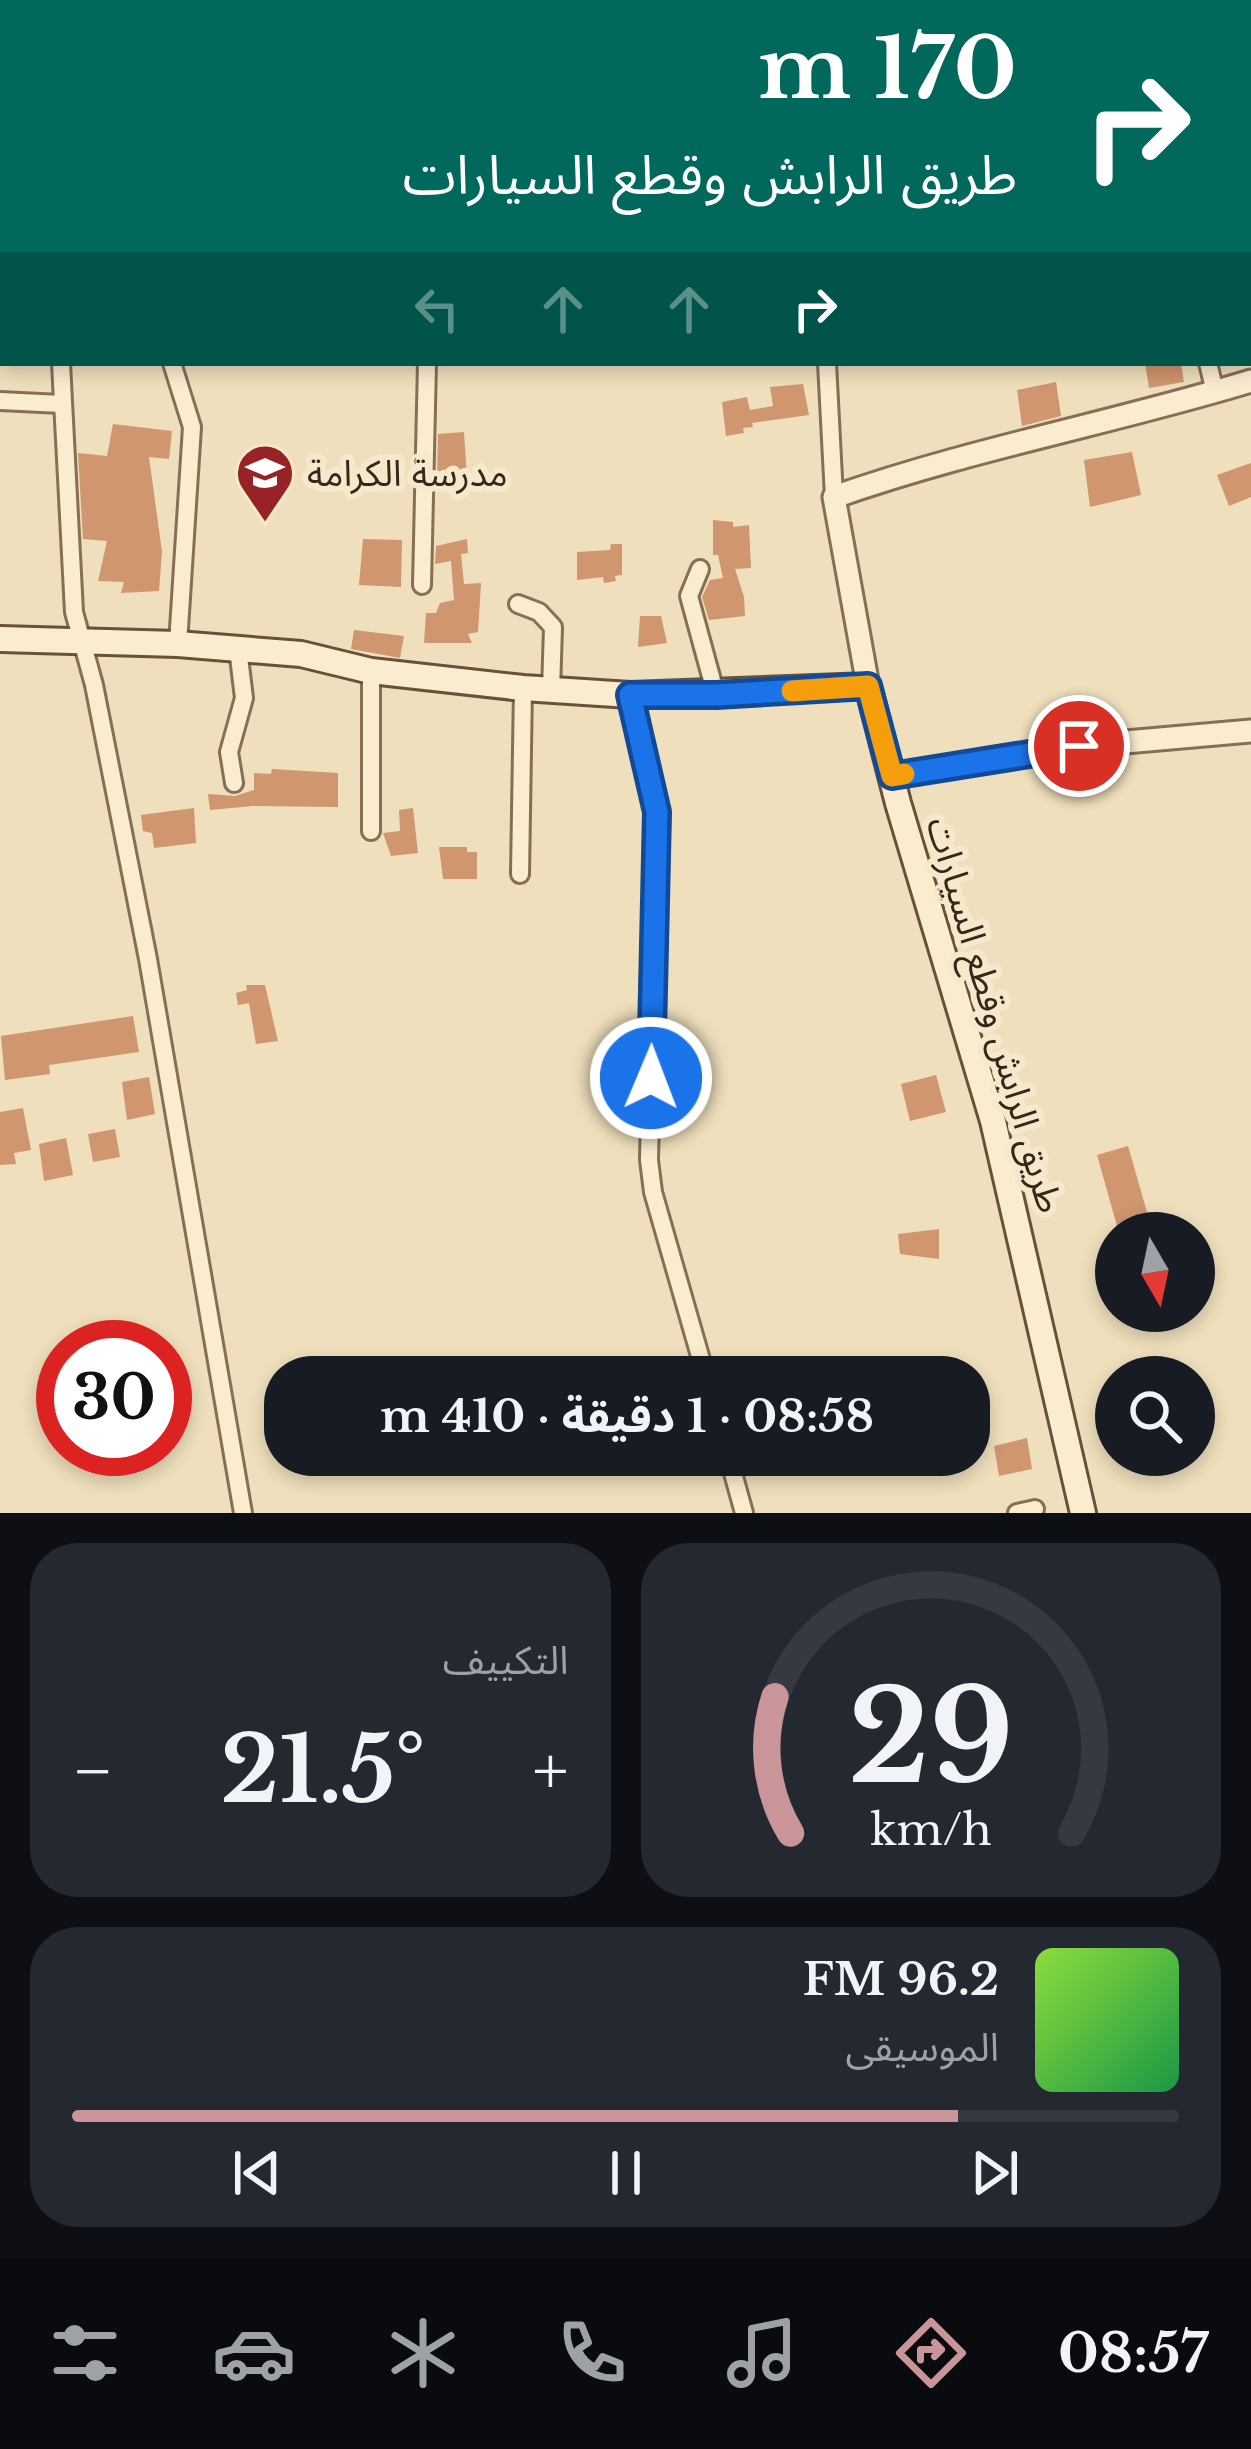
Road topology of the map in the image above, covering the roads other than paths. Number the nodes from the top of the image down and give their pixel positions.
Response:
1 (61, 366) edge
2 (173, 366) edge
3 (427, 366) edge
4 (827, 366) edge
5 (1209, 366) edge
6 (1251, 380) edge
7 (1215, 392) junction
8 (0, 401) edge
9 (61, 404) junction
10 (833, 497) junction
11 (700, 569) dead end
12 (422, 585) dead end
13 (518, 604) dead end
14 (0, 639) edge
15 (80, 640) junction
16 (178, 644) junction
17 (238, 649) junction
18 (371, 671) junction
19 (868, 686) junction
20 (523, 688) junction
21 (551, 691) junction
22 (630, 695) junction
23 (716, 695) junction
24 (1251, 730) edge
25 (892, 776) junction
26 (234, 783) dead end
27 (371, 831) dead end
28 (520, 874) dead end
29 (700, 1356) edge
30 (734, 1476) edge
31 (243, 1513) edge
32 (744, 1513) edge
33 (1083, 1513) edge

1 - 9 street
2 - 16 street
3 - 12 street
4 - 10 street
5 - 7 street
6 - 7 street
7 - 10 street
8 - 9 street
9 - 15 street
10 - 19 street
11 - 23 street
13 - 21 street
14 - 15 main road
15 - 16 main road
15 - 31 street
16 - 17 main road
17 - 18 main road
17 - 26 street
18 - 20 main road
18 - 27 street
19 - 23 main road
19 - 25 main road, طريق الرابش وقطع السيارات
20 - 21 main road
20 - 28 street
21 - 22 main road
22 - 23 main road
22 - 29 street
24 - 25 street
25 - 33 main road, طريق الرابش وقطع السيارات
30 - 32 street

